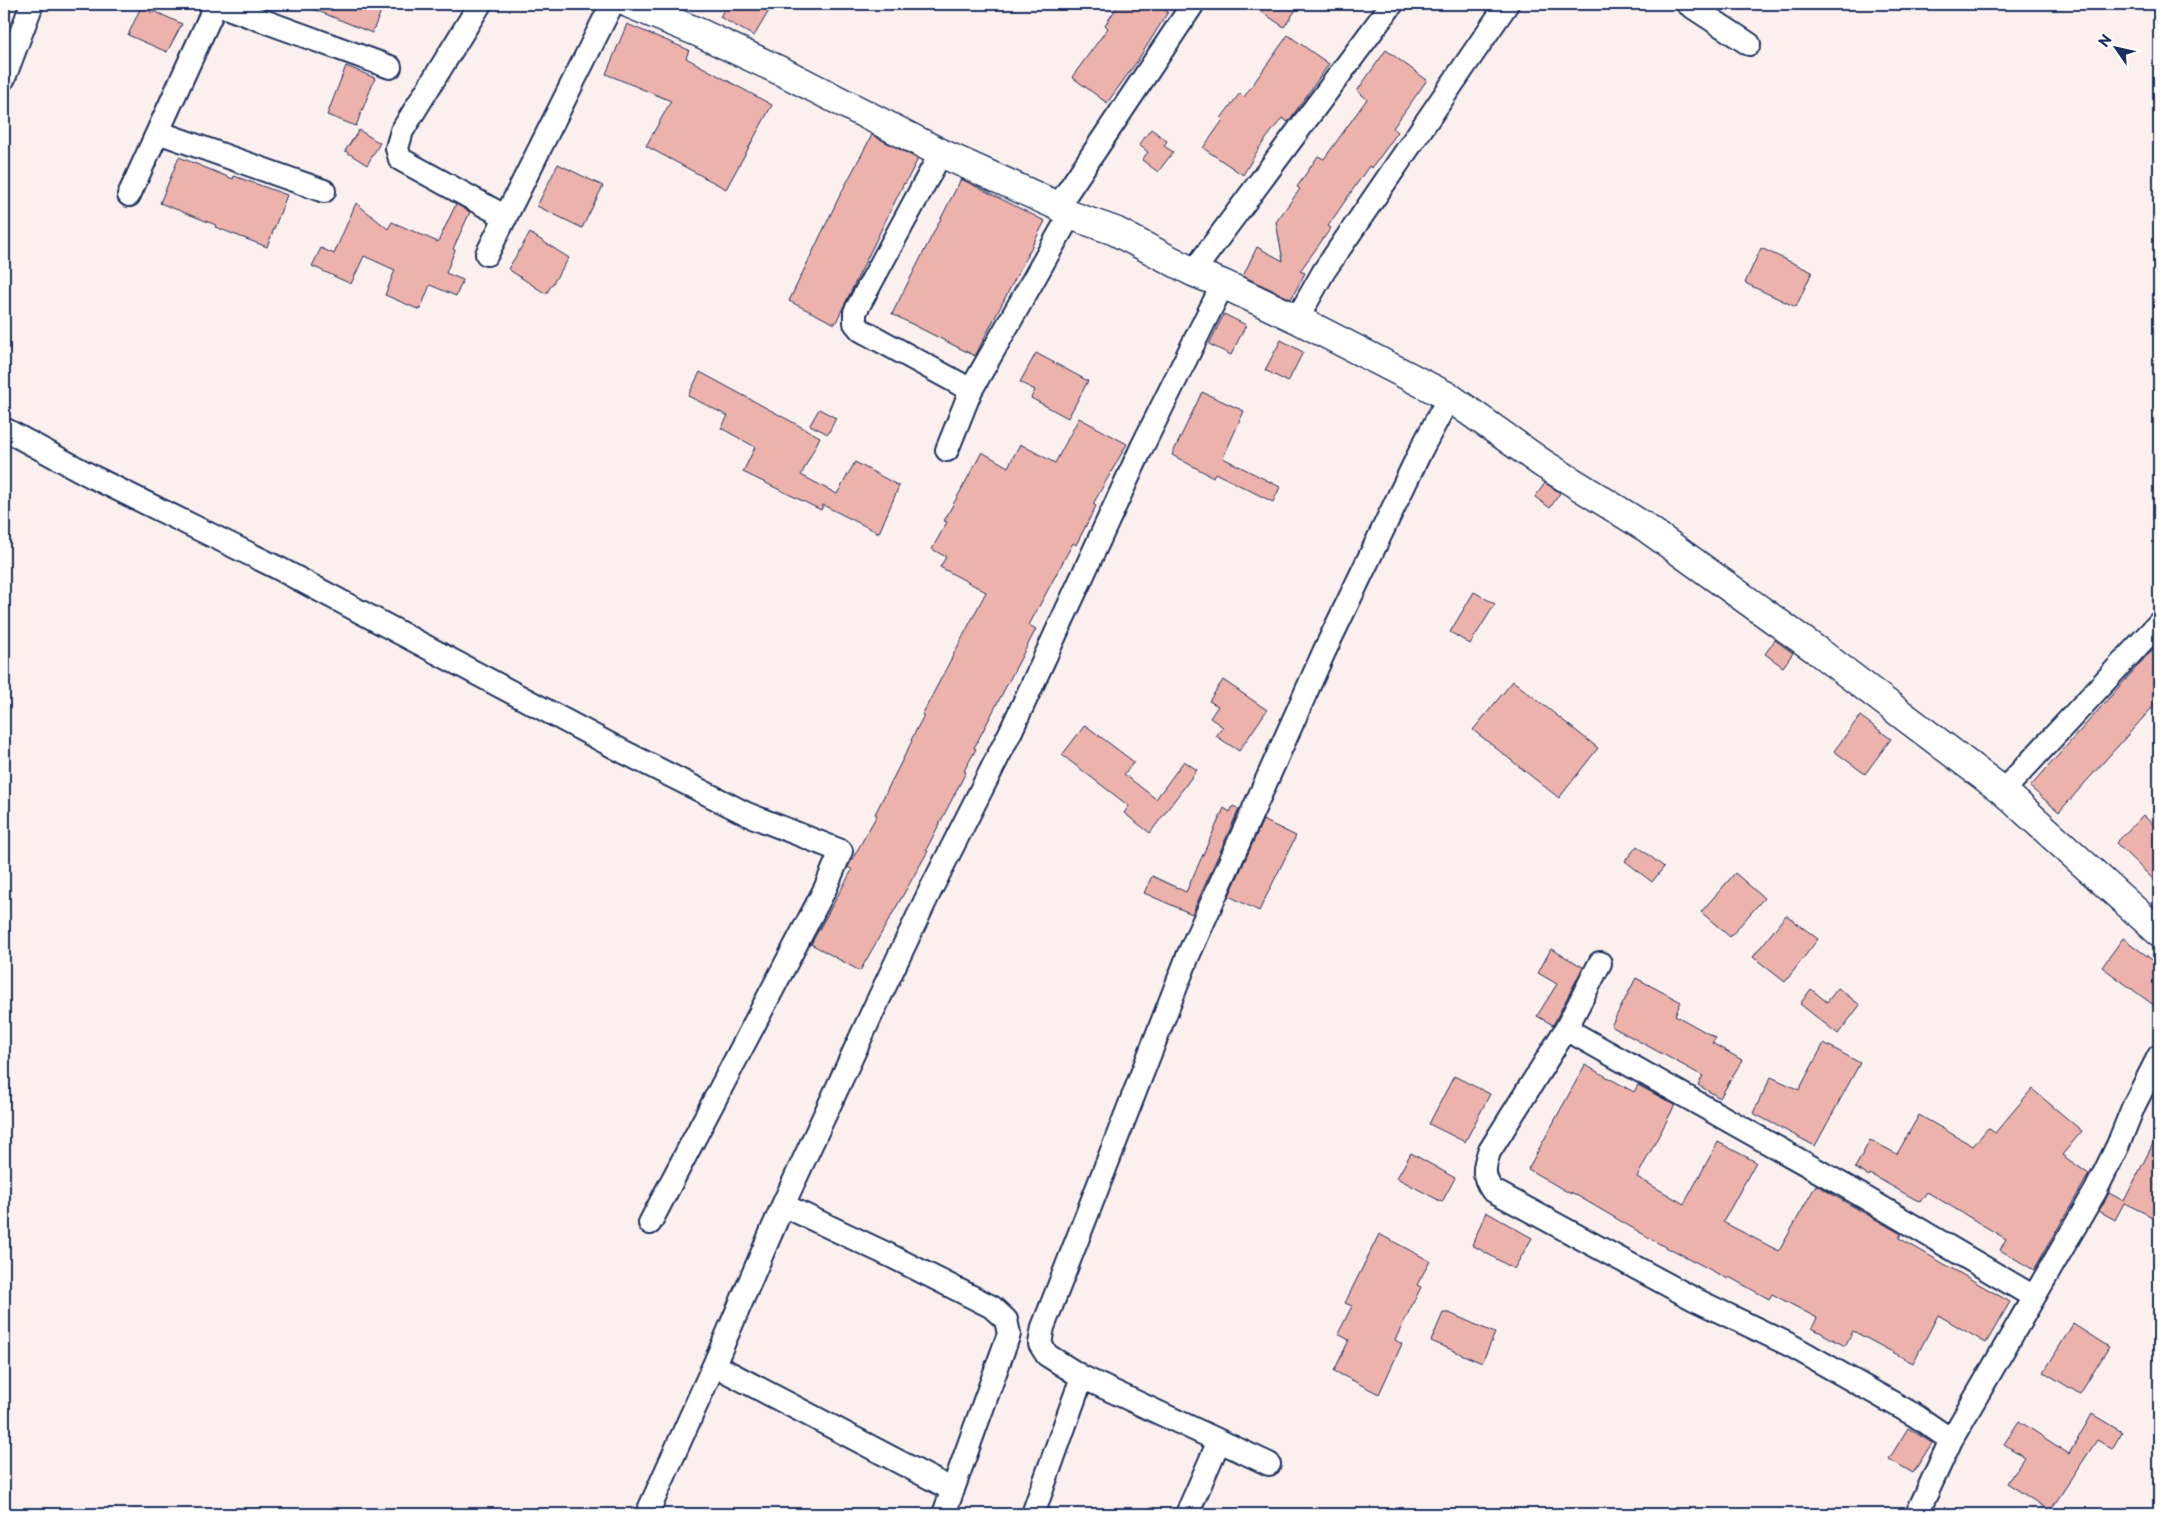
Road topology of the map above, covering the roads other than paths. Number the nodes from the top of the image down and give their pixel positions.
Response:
1 (32, 4) edge
2 (216, 4) edge
3 (480, 4) edge
4 (612, 4) edge
5 (630, 4) edge
6 (1193, 4) edge
7 (1392, 4) edge
8 (1507, 4) edge
9 (1688, 4) edge
10 (1750, 44) dead end
11 (390, 67) dead end
12 (4, 78) edge
13 (158, 132) junction
14 (941, 153) junction
15 (324, 191) dead end
16 (129, 194) dead end
17 (1064, 210) junction
18 (506, 217) junction
19 (487, 254) dead end
20 (1193, 272) junction
21 (1223, 284) junction
22 (1296, 319) junction
23 (970, 390) junction
24 (1449, 397) junction
25 (4, 429) edge
26 (947, 450) dead end
27 (2159, 623) edge
28 (2002, 791) junction
29 (2159, 932) edge
30 (1600, 963) dead end
31 (1566, 1029) junction
32 (2159, 1056) edge
33 (783, 1205) junction
34 (650, 1222) dead end
35 (2034, 1297) junction
36 (714, 1365) junction
37 (1082, 1377) junction
38 (1951, 1440) junction
39 (1219, 1441) junction
40 (1269, 1464) dead end
41 (953, 1490) junction
42 (650, 1513) edge
43 (944, 1514) edge
44 (1033, 1514) edge
45 (1187, 1514) edge
46 (1916, 1514) edge

1 - 12 street
2 - 11 street
2 - 13 street
3 - 18 street
4 - 18 street
5 - 14 main road
6 - 17 street
7 - 20 street
8 - 22 street
9 - 10 street
13 - 15 street
13 - 16 street
14 - 17 main road
14 - 23 street
17 - 20 main road
17 - 23 street
18 - 19 street
20 - 21 main road
21 - 22 main road
21 - 33 street
22 - 24 main road
23 - 26 street
24 - 28 main road
24 - 37 street
25 - 34 street
27 - 28 street
28 - 29 main road
30 - 31 street
31 - 35 street
31 - 38 street
32 - 35 street
33 - 36 street
33 - 41 street
35 - 38 street
36 - 41 street
36 - 42 street
37 - 39 street
37 - 44 street
38 - 46 street
39 - 40 street
39 - 45 street
41 - 43 street

